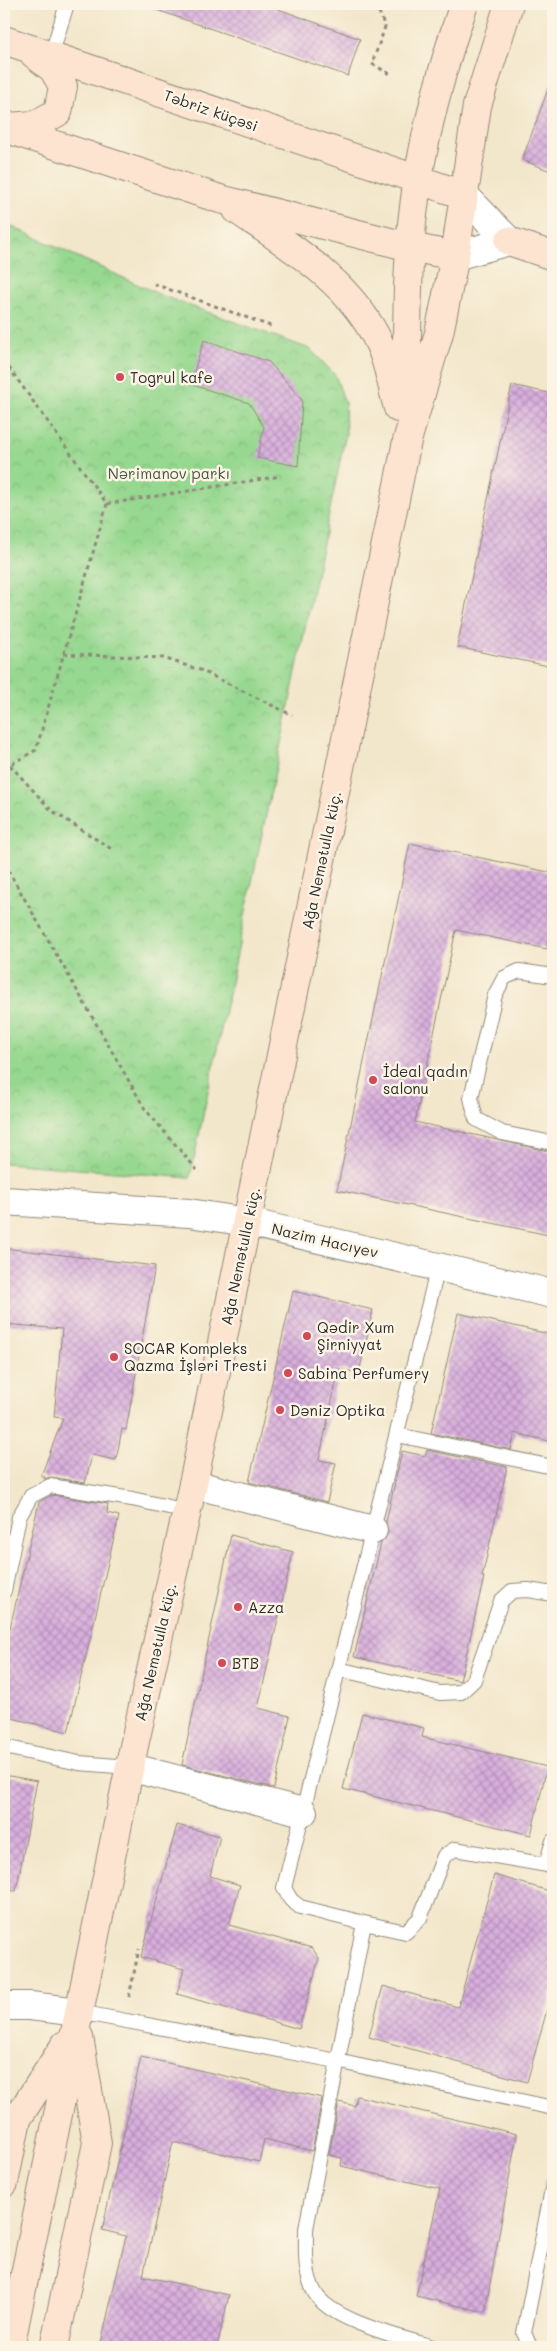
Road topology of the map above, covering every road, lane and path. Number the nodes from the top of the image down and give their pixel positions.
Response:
1 (67, 4) edge
2 (376, 4) edge
3 (464, 4) edge
4 (509, 4) edge
5 (27, 48) edge
6 (392, 75) dead end
7 (4, 128) edge
8 (419, 180) junction
9 (464, 195) junction
10 (220, 199) junction
11 (509, 242) junction
12 (410, 247) junction
13 (455, 256) junction
14 (553, 256) edge
15 (154, 284) dead end
16 (273, 327) dead end
17 (4, 361) edge
18 (406, 441) junction
19 (281, 476) dead end
20 (107, 504) junction
21 (64, 654) junction
22 (292, 715) dead end
23 (10, 765) junction
24 (4, 768) edge
25 (113, 850) dead end
26 (4, 863) edge
27 (553, 976) edge
28 (553, 1143) edge
29 (197, 1170) dead end
30 (4, 1201) edge
31 (247, 1222) junction
32 (438, 1267) junction
33 (553, 1294) edge
34 (396, 1435) junction
35 (553, 1467) edge
36 (193, 1484) junction
37 (187, 1511) junction
38 (373, 1530) junction
39 (4, 1591) edge
40 (553, 1594) edge
41 (338, 1670) junction
42 (4, 1747) edge
43 (129, 1767) junction
44 (303, 1812) junction
45 (553, 1841) edge
46 (549, 1865) edge
47 (364, 1923) junction
48 (139, 1949) dead end
49 (4, 2006) edge
50 (78, 2020) junction
51 (125, 2020) junction
52 (337, 2060) junction
53 (553, 2108) edge
54 (4, 2183) edge
55 (553, 2184) edge
56 (10, 2347) edge
57 (54, 2347) edge
58 (432, 2347) edge
59 (529, 2347) edge

1 - 5 lane
2 - 6 path
3 - 8 street
4 - 9 street
5 - 7 street
5 - 8 street, Təbriz küçəsi
7 - 10 street
8 - 9 street, Təbriz küçəsi
8 - 12 street
9 - 11 street
9 - 13 street
10 - 12 street
10 - 18 street
11 - 13 street
11 - 14 street
12 - 13 street
12 - 18 street
13 - 18 street
15 - 16 path
17 - 20 path
18 - 31 street, Ağa Nemətulla küç.
19 - 20 path
20 - 21 path
21 - 22 path
21 - 23 path
23 - 24 path
23 - 25 path
26 - 29 path
27 - 28 lane
30 - 31 street, Nazim Hacıyev
31 - 32 street, Nazim Hacıyev
31 - 36 street, Ağa Nemətulla küç.
32 - 33 street, Nazim Hacıyev
32 - 34 lane
34 - 35 lane
34 - 38 lane
36 - 37 street, Ağa Nemətulla küç.
36 - 38 street
37 - 39 lane
37 - 43 street, Ağa Nemətulla küç.
38 - 41 lane
40 - 41 lane
41 - 44 lane
42 - 43 lane
43 - 44 street
43 - 50 street, Ağa Nemətulla küç.
44 - 47 lane
45 - 46 lane
46 - 47 lane
47 - 52 lane
48 - 51 path
49 - 50 street
50 - 51 lane
50 - 54 street
50 - 56 street, Ağa Nemətulla küç.
50 - 57 street
51 - 52 lane
52 - 53 lane
52 - 58 lane
55 - 59 lane

